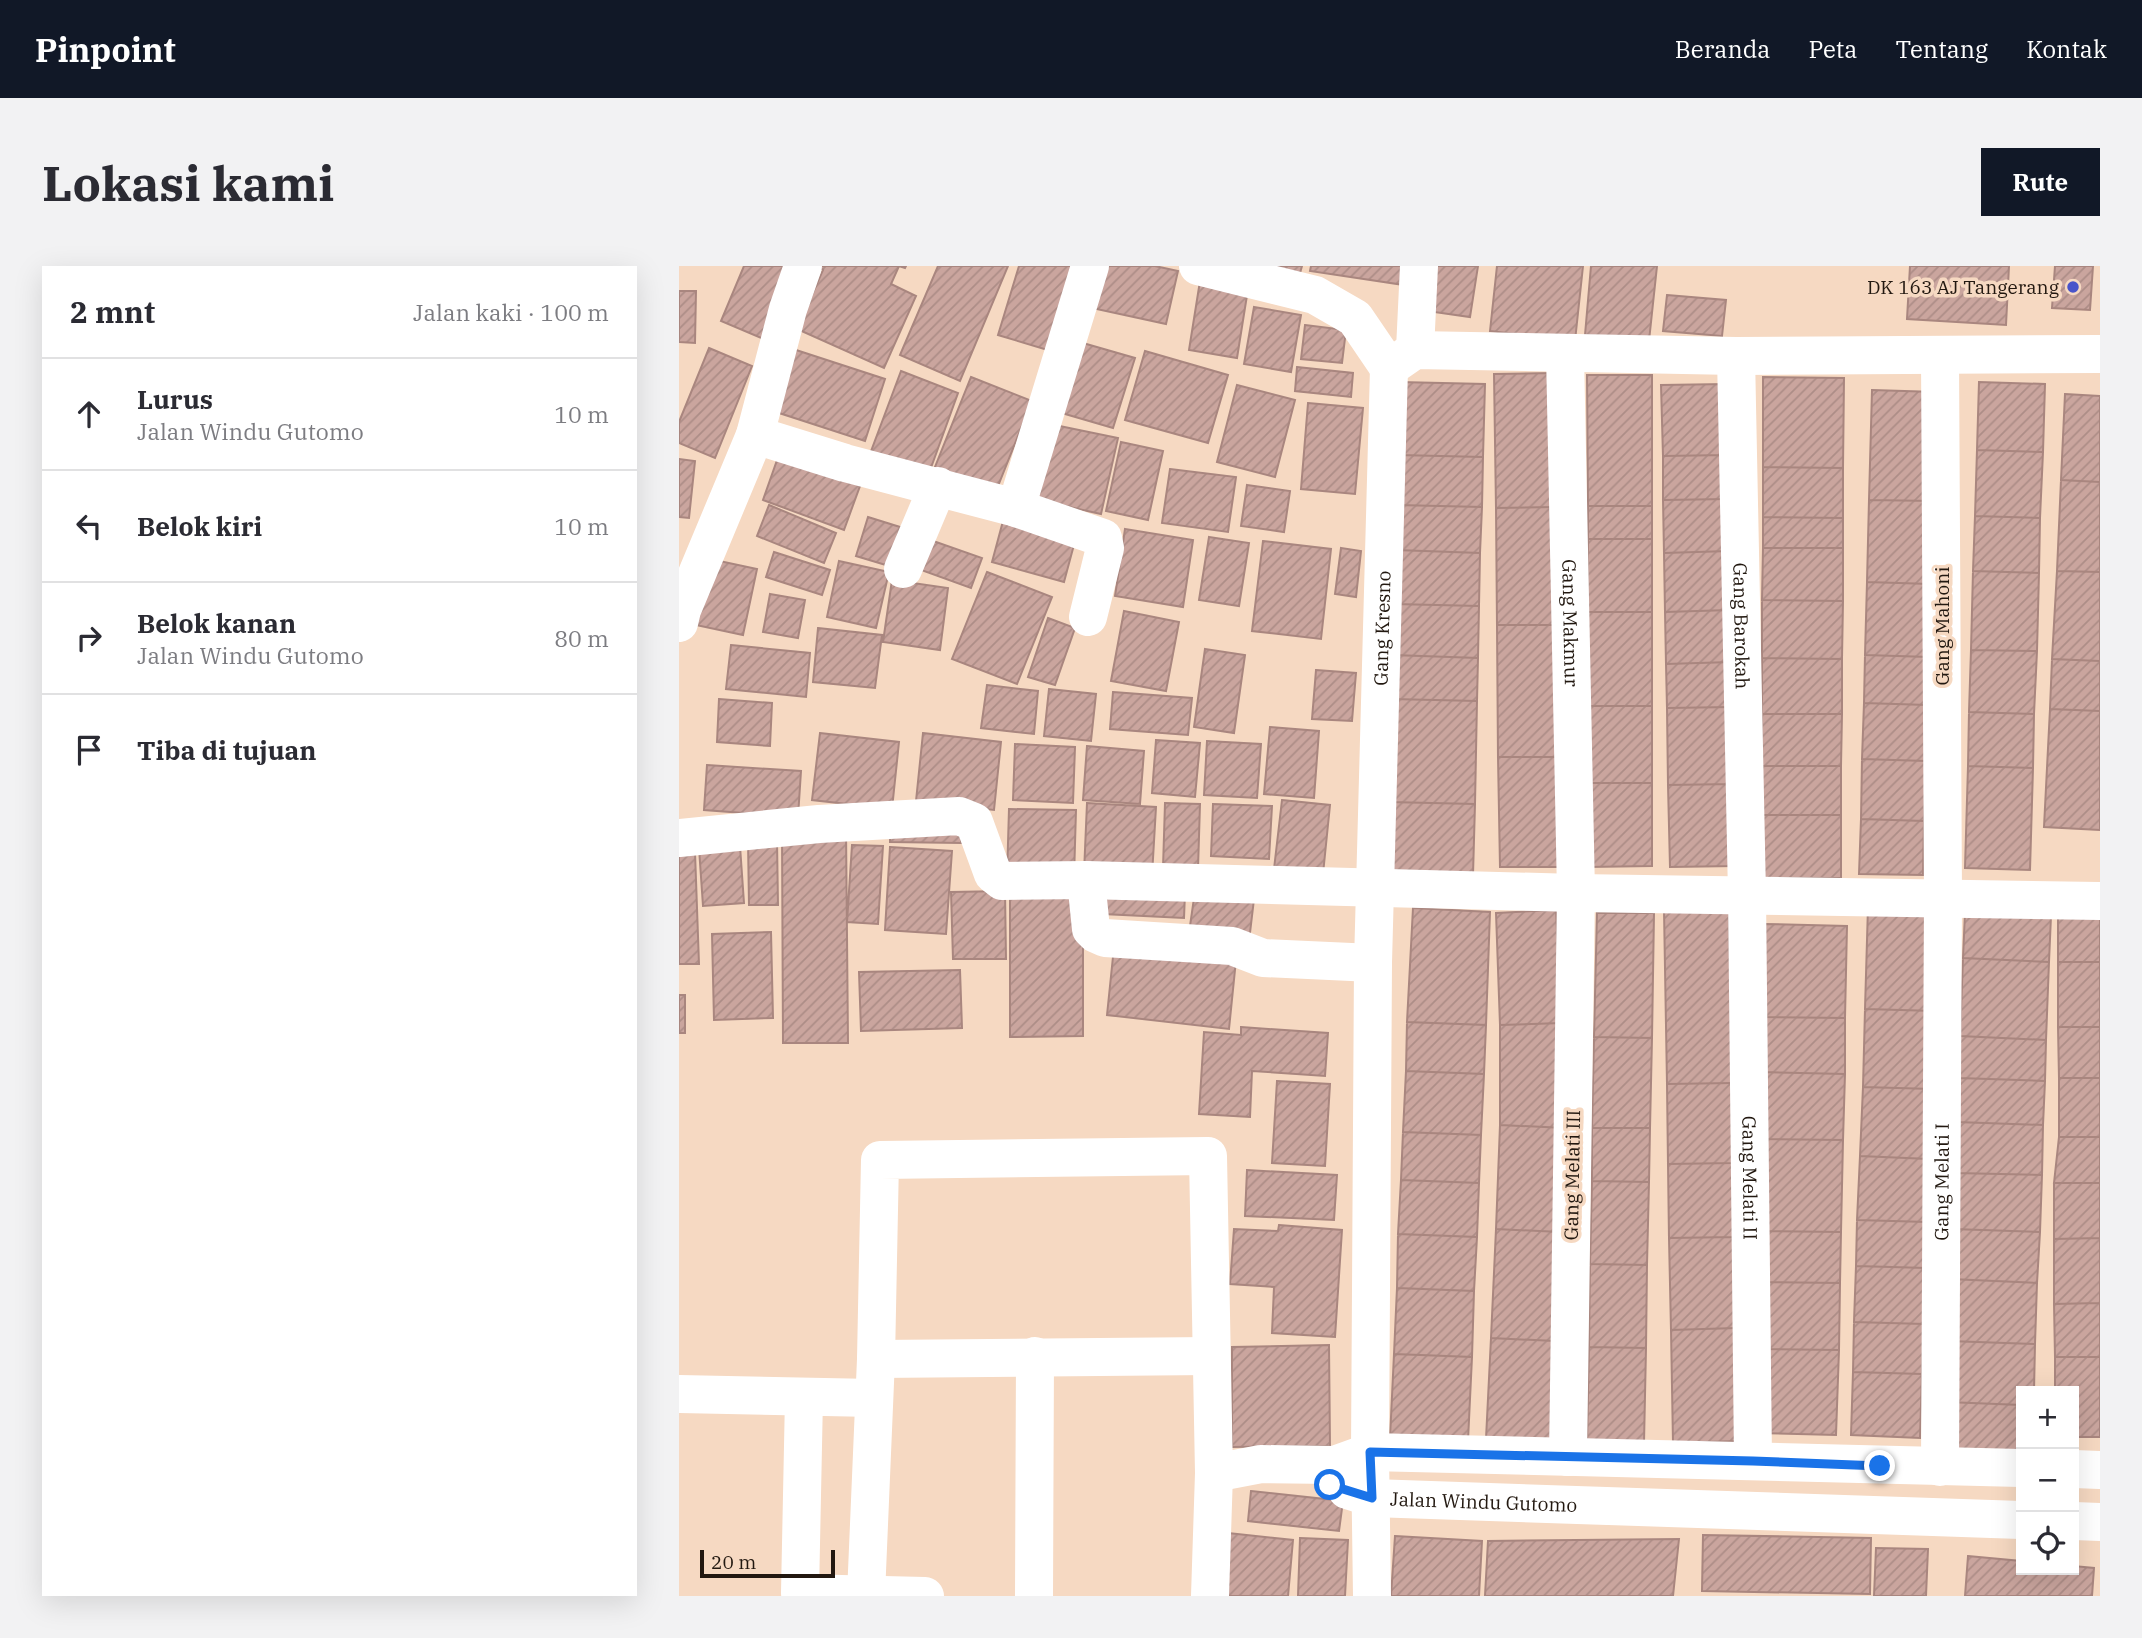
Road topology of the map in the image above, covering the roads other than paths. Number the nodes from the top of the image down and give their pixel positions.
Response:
1 (803, 266) edge
2 (1090, 266) edge
3 (1198, 266) edge
4 (1419, 266) edge
5 (1565, 353) junction
6 (2100, 354) edge
7 (1736, 356) junction
8 (1940, 356) junction
9 (1402, 359) junction
10 (755, 435) junction
11 (938, 486) junction
12 (1016, 508) junction
13 (903, 569) dead end
14 (1089, 617) dead end
15 (679, 623) edge
16 (679, 838) edge
17 (1086, 880) junction
18 (1377, 889) junction
19 (1576, 893) junction
20 (1747, 895) junction
21 (1943, 897) junction
22 (2100, 901) edge
23 (1373, 963) junction
24 (1035, 1356) junction
25 (1211, 1356) junction
26 (876, 1359) junction
27 (679, 1394) edge
28 (804, 1397) junction
29 (874, 1398) junction
30 (1370, 1452) junction
31 (1568, 1457) junction
32 (1753, 1461) junction
33 (1880, 1466) junction
34 (1940, 1467) junction
35 (2016, 1468) edge
36 (2079, 1469) edge
37 (2100, 1470) edge
38 (1214, 1473) junction
39 (1372, 1498) junction
40 (1879, 1516) junction
41 (2016, 1520) edge
42 (2079, 1521) edge
43 (2100, 1522) edge
44 (866, 1595) edge
45 (925, 1596) edge
46 (1034, 1596) edge
47 (1210, 1596) edge
48 (1372, 1596) edge

1 - 10 street
2 - 12 street
3 - 9 street
4 - 9 street, Gang Kresno
5 - 7 street
5 - 9 street
5 - 19 street, Gang Makmur
6 - 8 street
7 - 8 street
7 - 20 street, Gang Barokah
8 - 21 street, Gang Mahoni
9 - 18 street, Gang Kresno
10 - 11 street
10 - 15 street
11 - 12 street
11 - 13 street
12 - 14 street
16 - 17 street
17 - 18 street
17 - 23 street
18 - 19 street
18 - 23 street, Gang Kresno
19 - 20 street
19 - 31 street, Gang Melati III
20 - 21 street
20 - 32 street, Gang Melati II
21 - 22 street
21 - 34 street, Gang Melati I
23 - 30 street, Gang Kresno
24 - 25 street
24 - 26 street
24 - 46 street
25 - 26 street
25 - 38 street
26 - 29 street
27 - 28 street
28 - 29 street
28 - 44 street
29 - 44 street
30 - 31 street
30 - 38 street
30 - 39 street, Gang Kresno
31 - 32 street
32 - 33 street
33 - 34 street
33 - 40 street
34 - 35 street
36 - 37 street
38 - 39 street, Jalan Windu Gutomo
38 - 47 street
39 - 40 street, Jalan Windu Gutomo
39 - 48 street, Gang Kresno
40 - 41 street, Jalan Windu Gutomo
42 - 43 street
44 - 45 street

